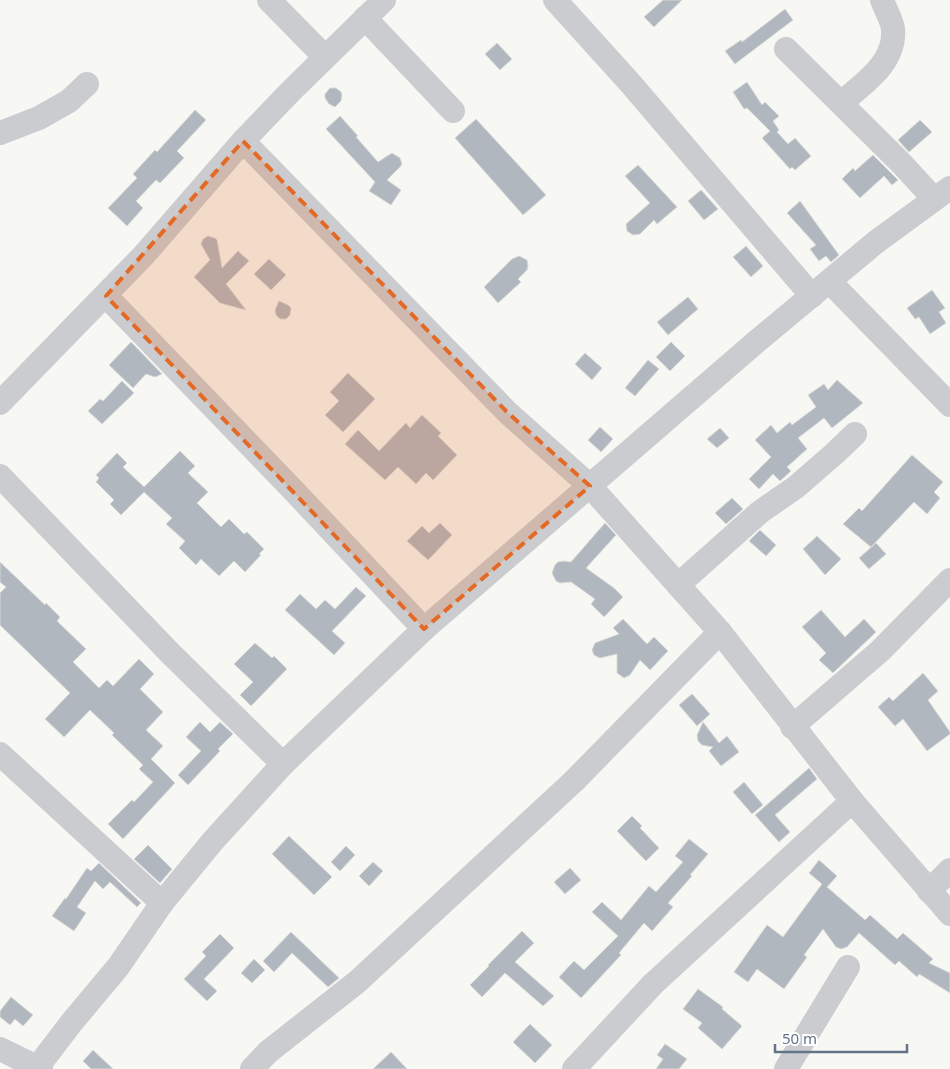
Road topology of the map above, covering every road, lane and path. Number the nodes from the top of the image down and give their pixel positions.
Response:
1 (269, 0) edge
2 (384, 0) edge
3 (555, 0) edge
4 (882, 0) edge
5 (366, 18) junction
6 (786, 49) dead end
7 (325, 57) junction
8 (87, 84) dead end
9 (841, 103) junction
10 (453, 111) dead end
11 (0, 133) edge
12 (243, 141) junction
13 (942, 194) edge
14 (821, 289) junction
15 (106, 296) junction
16 (0, 403) edge
17 (950, 404) edge
18 (855, 434) dead end
19 (0, 476) edge
20 (590, 486) junction
21 (950, 580) edge
22 (678, 585) junction
23 (424, 630) junction
24 (720, 632) junction
25 (792, 726) junction
26 (0, 754) edge
27 (283, 764) junction
28 (852, 801) junction
29 (950, 870) edge
30 (929, 891) junction
31 (162, 903) junction
32 (950, 914) edge
33 (848, 967) dead end
34 (0, 1049) edge
35 (38, 1068) edge
36 (252, 1069) edge
37 (574, 1069) edge
38 (786, 1069) edge

1 - 7 street
2 - 5 street
3 - 14 street
4 - 9 street
5 - 7 street
5 - 10 street
6 - 9 street
7 - 12 street
8 - 11 street
9 - 13 street
12 - 15 street
12 - 20 street
13 - 14 street
14 - 17 street
14 - 20 street
15 - 16 street
15 - 23 street
18 - 22 street
19 - 27 street
20 - 22 street
20 - 23 street
21 - 25 street
22 - 24 street
23 - 27 street
24 - 25 street
24 - 36 street
25 - 28 street
26 - 31 street
27 - 31 street
28 - 30 street
28 - 37 street
29 - 30 street
30 - 32 street
31 - 35 street
33 - 38 street
34 - 35 street

